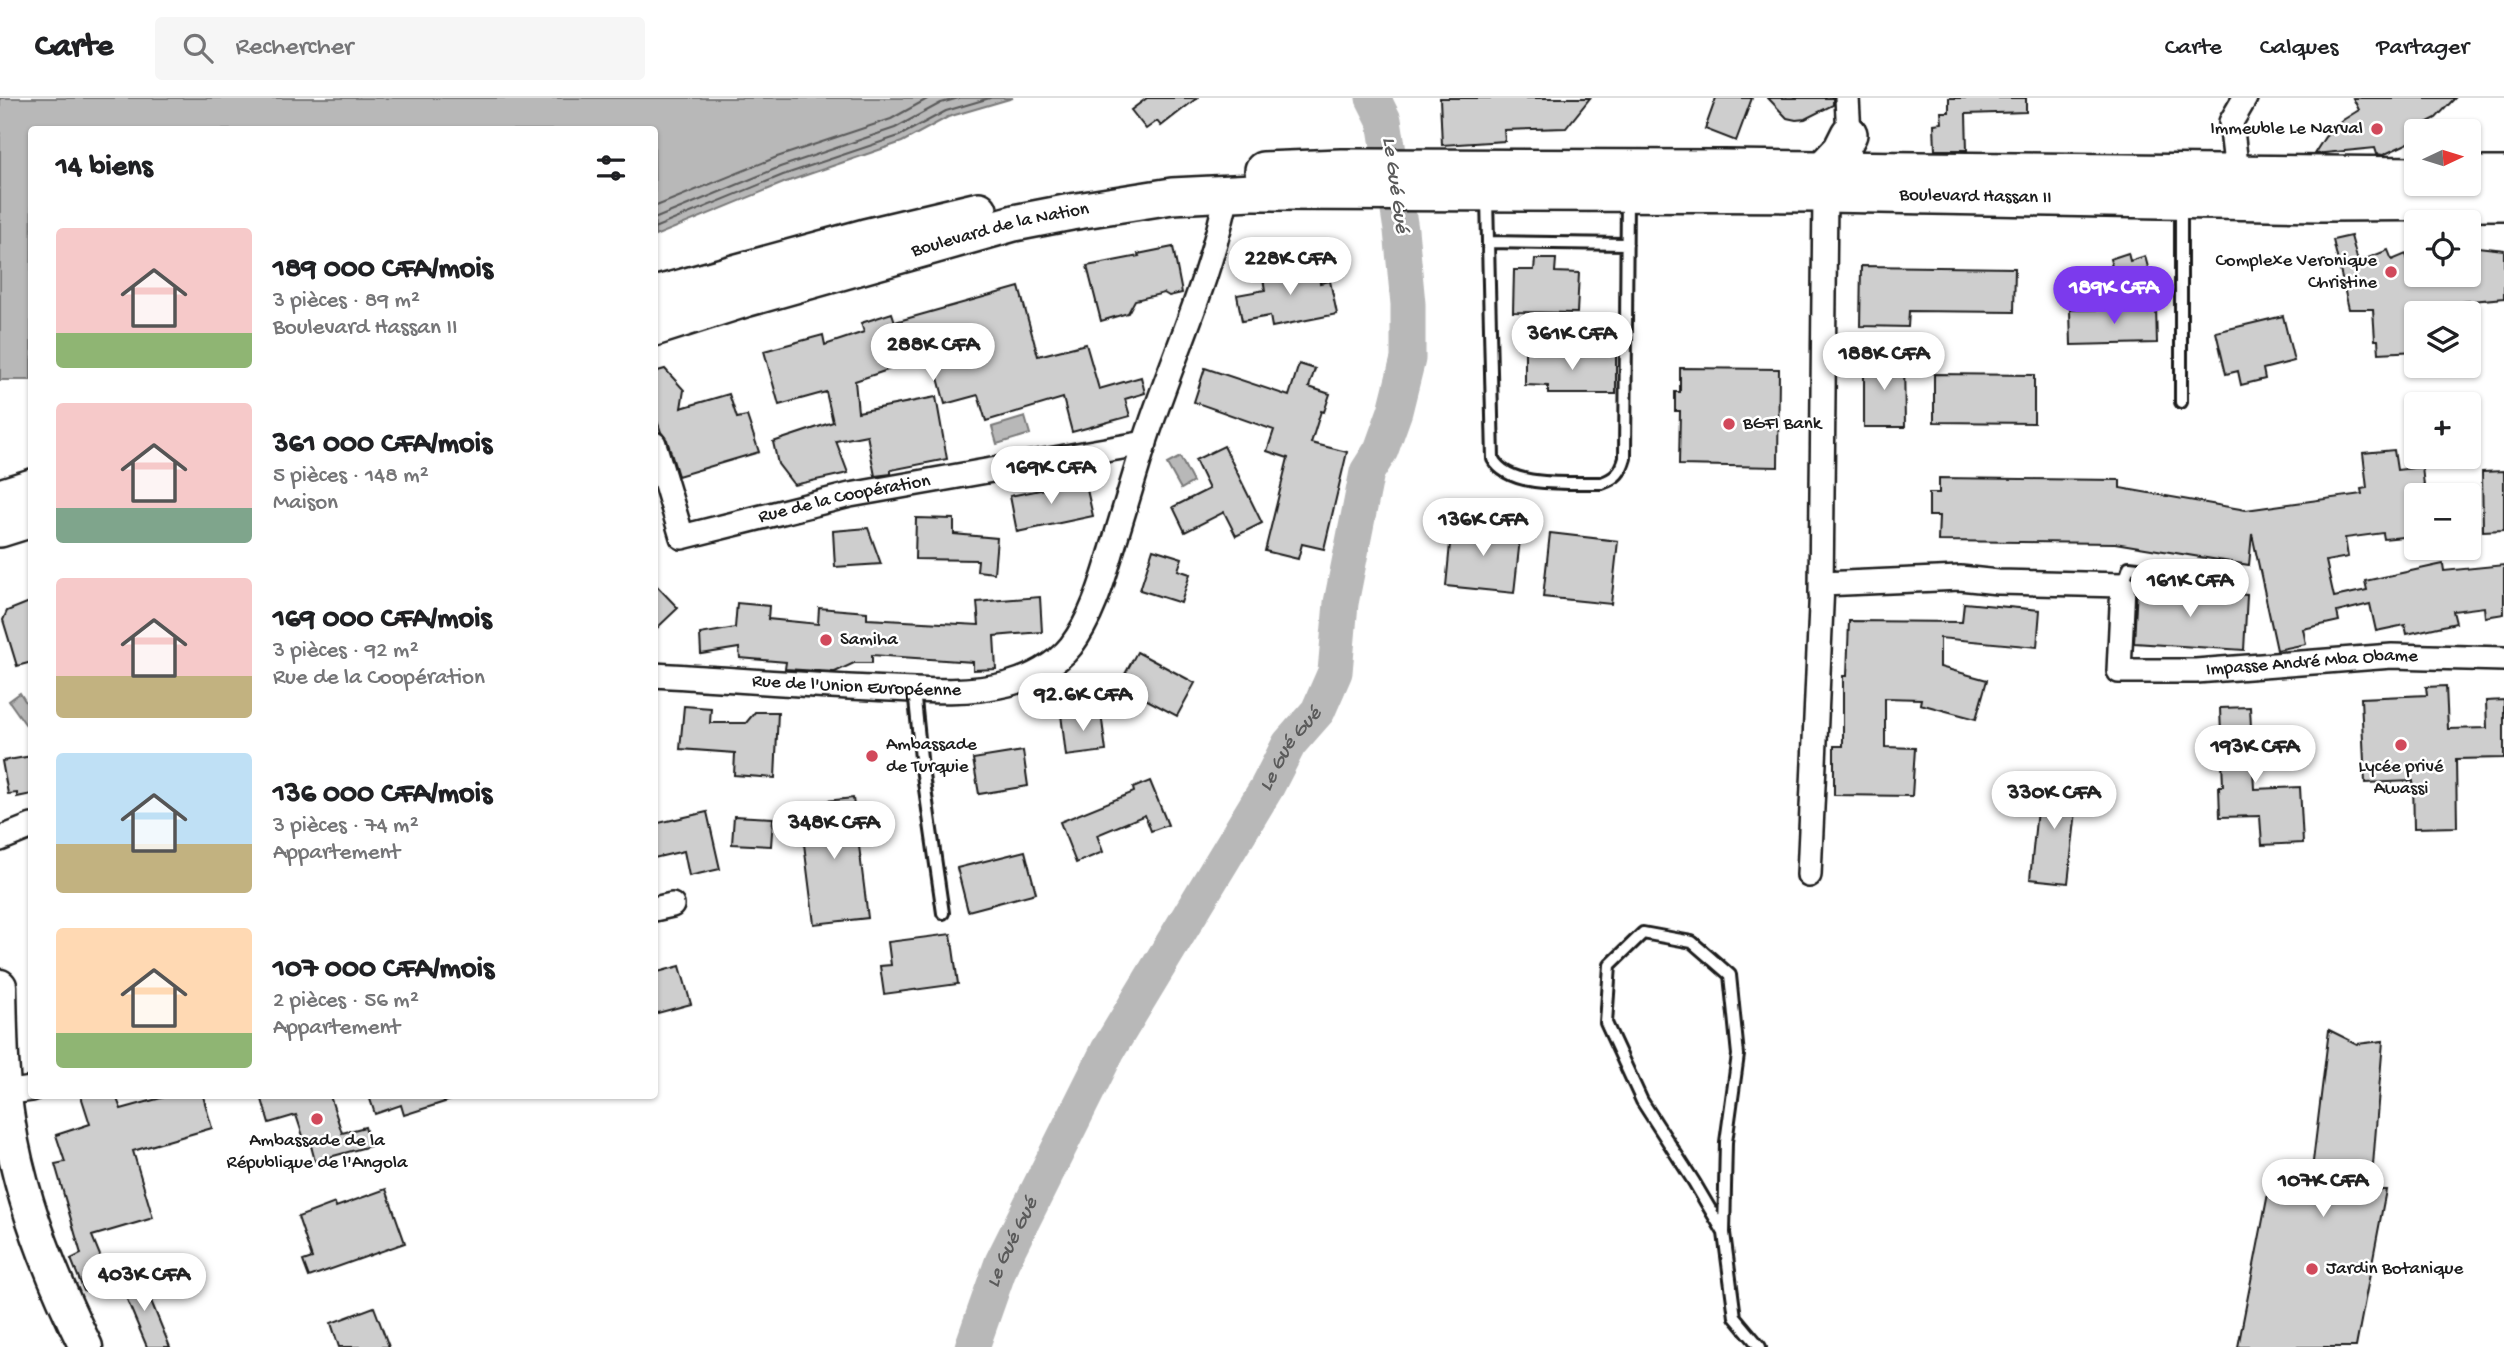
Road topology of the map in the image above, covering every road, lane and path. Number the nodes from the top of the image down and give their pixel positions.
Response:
1 (1847, 98) edge
2 (2228, 98) edge
3 (2245, 98) edge
4 (2231, 122) junction
5 (1849, 134) junction
6 (1873, 169) junction
7 (2237, 173) junction
8 (2504, 174) edge
9 (2404, 175) edge
10 (2482, 175) edge
11 (1348, 180) junction
12 (1439, 180) junction
13 (1824, 182) junction
14 (1227, 192) junction
15 (1487, 193) junction
16 (1628, 194) junction
17 (2181, 200) junction
18 (2504, 202) edge
19 (1488, 243) junction
20 (1626, 244) junction
21 (658, 294) edge
22 (658, 327) edge
23 (2181, 402) dead end
24 (1145, 443) junction
25 (658, 457) edge
26 (28, 488) edge
27 (0, 497) edge
28 (28, 520) edge
29 (0, 529) edge
30 (2237, 579) dead end
31 (2123, 584) junction
32 (1821, 589) junction
33 (2504, 659) edge
34 (658, 675) edge
35 (914, 690) junction
36 (28, 828) edge
37 (0, 839) edge
38 (1809, 876) dead end
39 (943, 913) dead end
40 (0, 986) edge
41 (0, 1026) edge
42 (18, 1091) edge
43 (1724, 1233) junction
44 (86, 1347) edge
45 (1759, 1347) edge

1 - 5 street
2 - 4 street
3 - 4 street
4 - 7 street
5 - 6 main road
5 - 13 main road
6 - 7 main road, Boulevard Hassan II
6 - 13 main road, Boulevard Hassan II
7 - 9 main road, Boulevard Hassan II
8 - 10 main road
11 - 12 main road
11 - 14 main road, Boulevard de la Nation
11 - 21 main road, Boulevard de la Nation
12 - 13 main road, Boulevard Hassan II
12 - 15 main road, Boulevard Hassan II
13 - 16 main road, Boulevard Hassan II
13 - 17 main road, Boulevard Hassan II
13 - 32 street
14 - 22 main road, Boulevard de la Nation
14 - 24 street, Rue de l'Union Européenne
15 - 16 main road, Boulevard Hassan II
15 - 19 lane
16 - 20 lane
17 - 18 main road, Boulevard Hassan II
17 - 23 lane
19 - 20 lane
19 - 20 lane
24 - 25 street, Rue de la Coopération
24 - 35 street, Rue de l'Union Européenne
26 - 27 main road
28 - 29 main road
30 - 31 lane
31 - 32 street
31 - 33 street, Impasse André Mba Obame
32 - 38 street
34 - 35 street, Rue de l'Union Européenne
35 - 39 lane
36 - 37 street
40 - 41 main road
41 - 42 main road
42 - 44 main road
43 - 43 lane
43 - 45 lane

